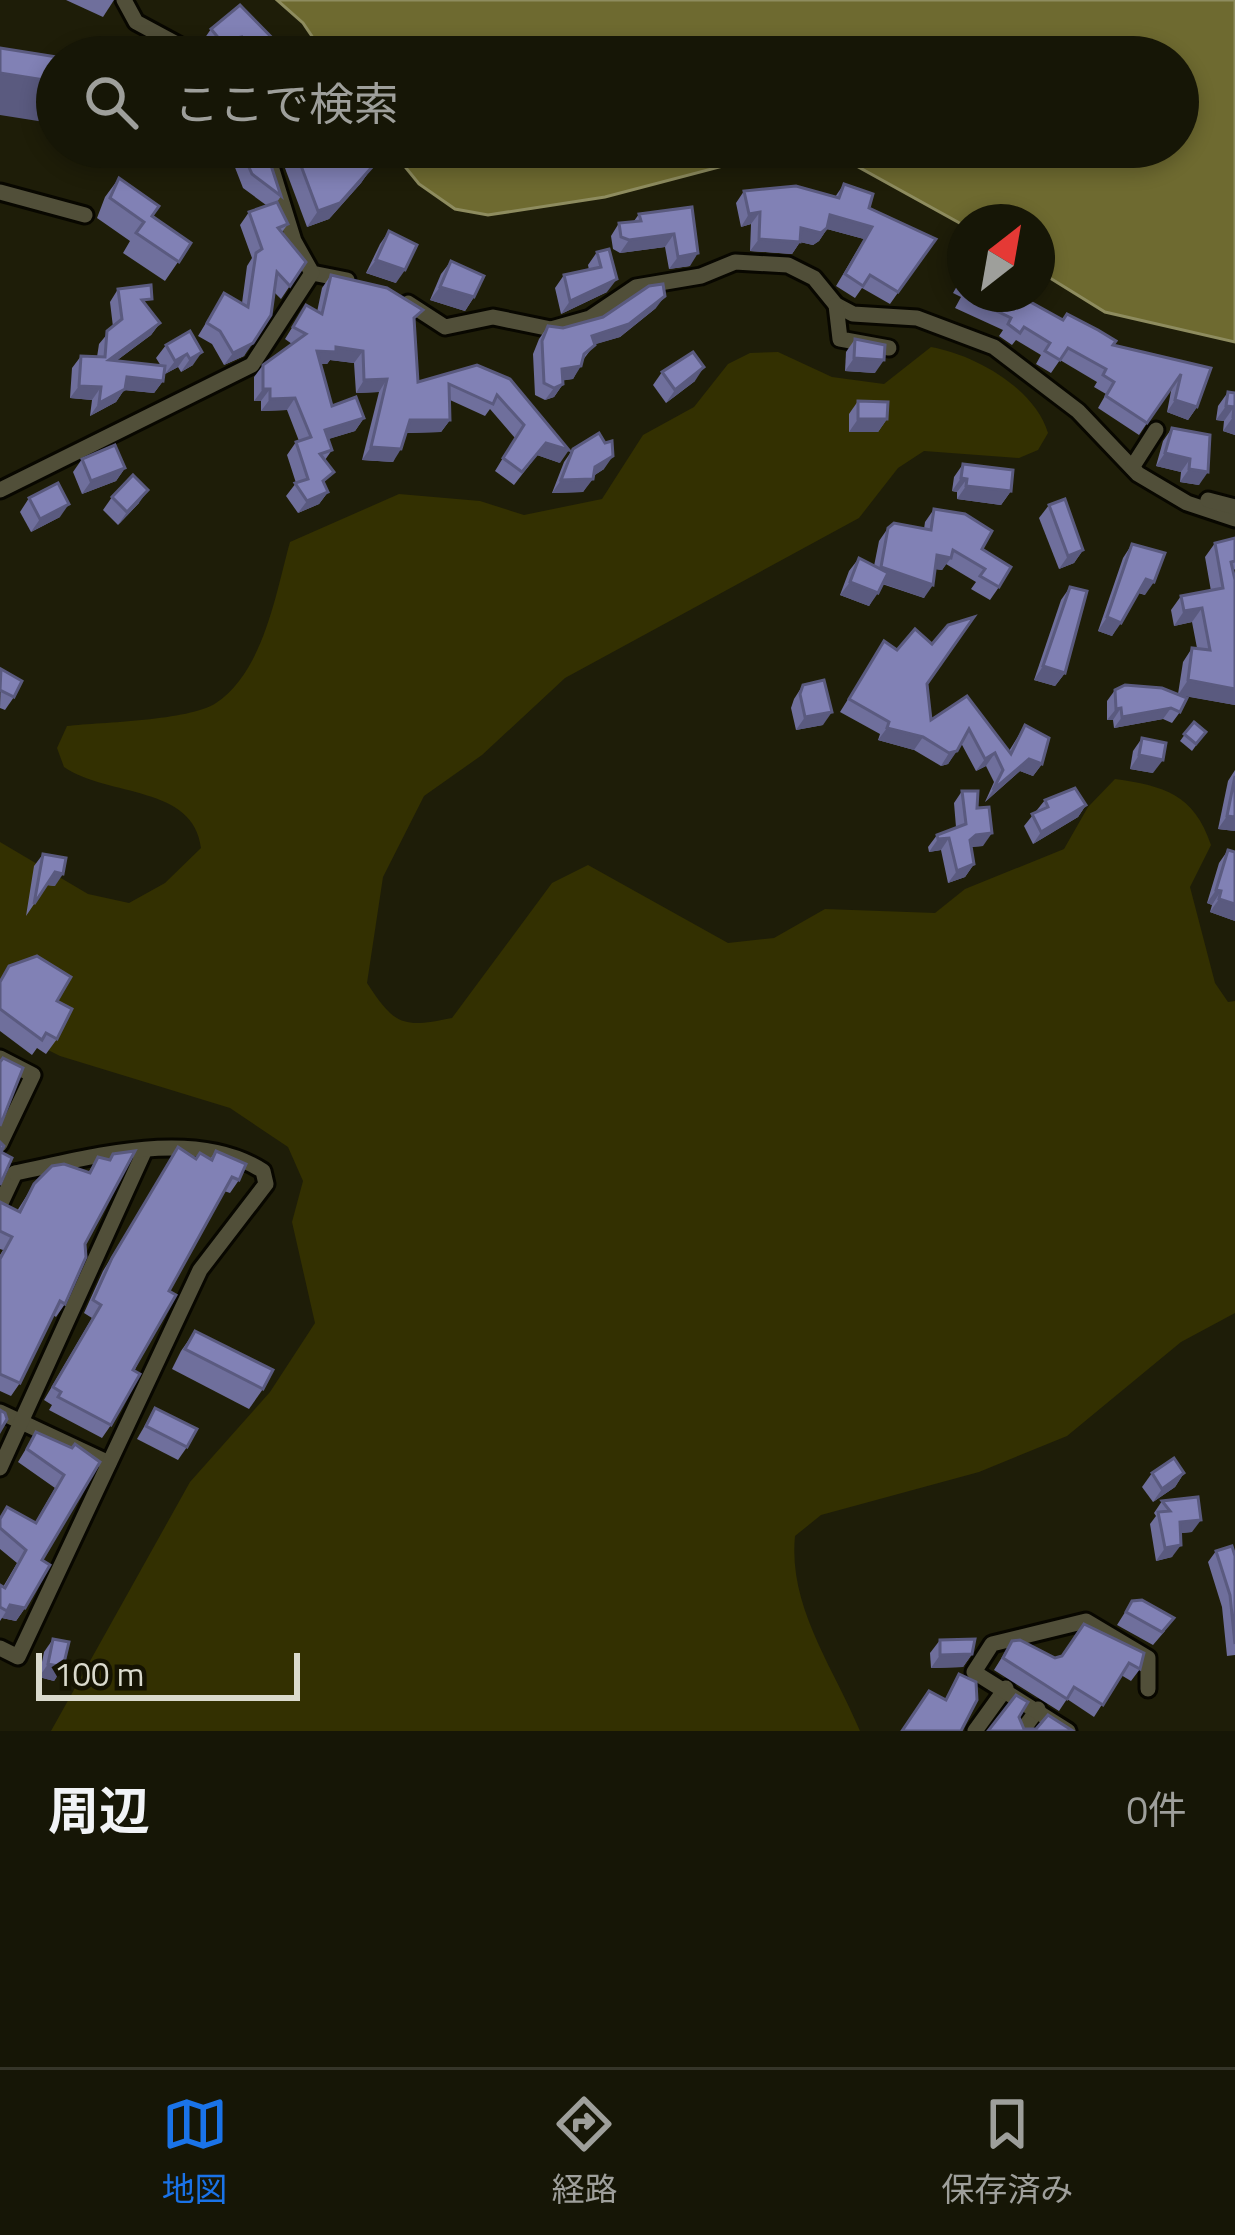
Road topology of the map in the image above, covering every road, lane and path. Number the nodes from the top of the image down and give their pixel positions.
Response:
1 (124, 0) edge
2 (162, 36) edge
3 (271, 168) edge
4 (0, 192) edge
5 (85, 215) dead end
6 (312, 273) junction
7 (371, 285) edge
8 (398, 297) edge
9 (836, 305) junction
10 (889, 348) edge
11 (1156, 430) dead end
12 (1133, 466) junction
13 (1159, 487) junction
14 (0, 490) edge
15 (1235, 507) edge
16 (1235, 519) edge
17 (0, 1058) edge
18 (0, 1145) edge
19 (144, 1152) junction
20 (15, 1173) junction
21 (0, 1205) edge
22 (0, 1412) edge
23 (21, 1422) junction
24 (109, 1463) junction
25 (0, 1468) edge
26 (0, 1648) edge
27 (1006, 1688) junction
28 (1148, 1689) dead end
29 (1038, 1709) junction
30 (975, 1731) edge
31 (1022, 1731) edge
32 (1068, 1731) edge

1 - 2 street
3 - 6 street
4 - 5 street
6 - 7 street
6 - 14 street
8 - 9 street
9 - 10 street
9 - 12 street
11 - 12 street
12 - 13 street
13 - 15 street
13 - 16 street
17 - 18 street
18 - 20 street
19 - 20 street
19 - 23 street
19 - 24 street
20 - 21 street
22 - 23 street
23 - 24 street
23 - 25 street
24 - 26 street
27 - 28 street
27 - 29 street
27 - 30 street
29 - 31 street
29 - 32 street

